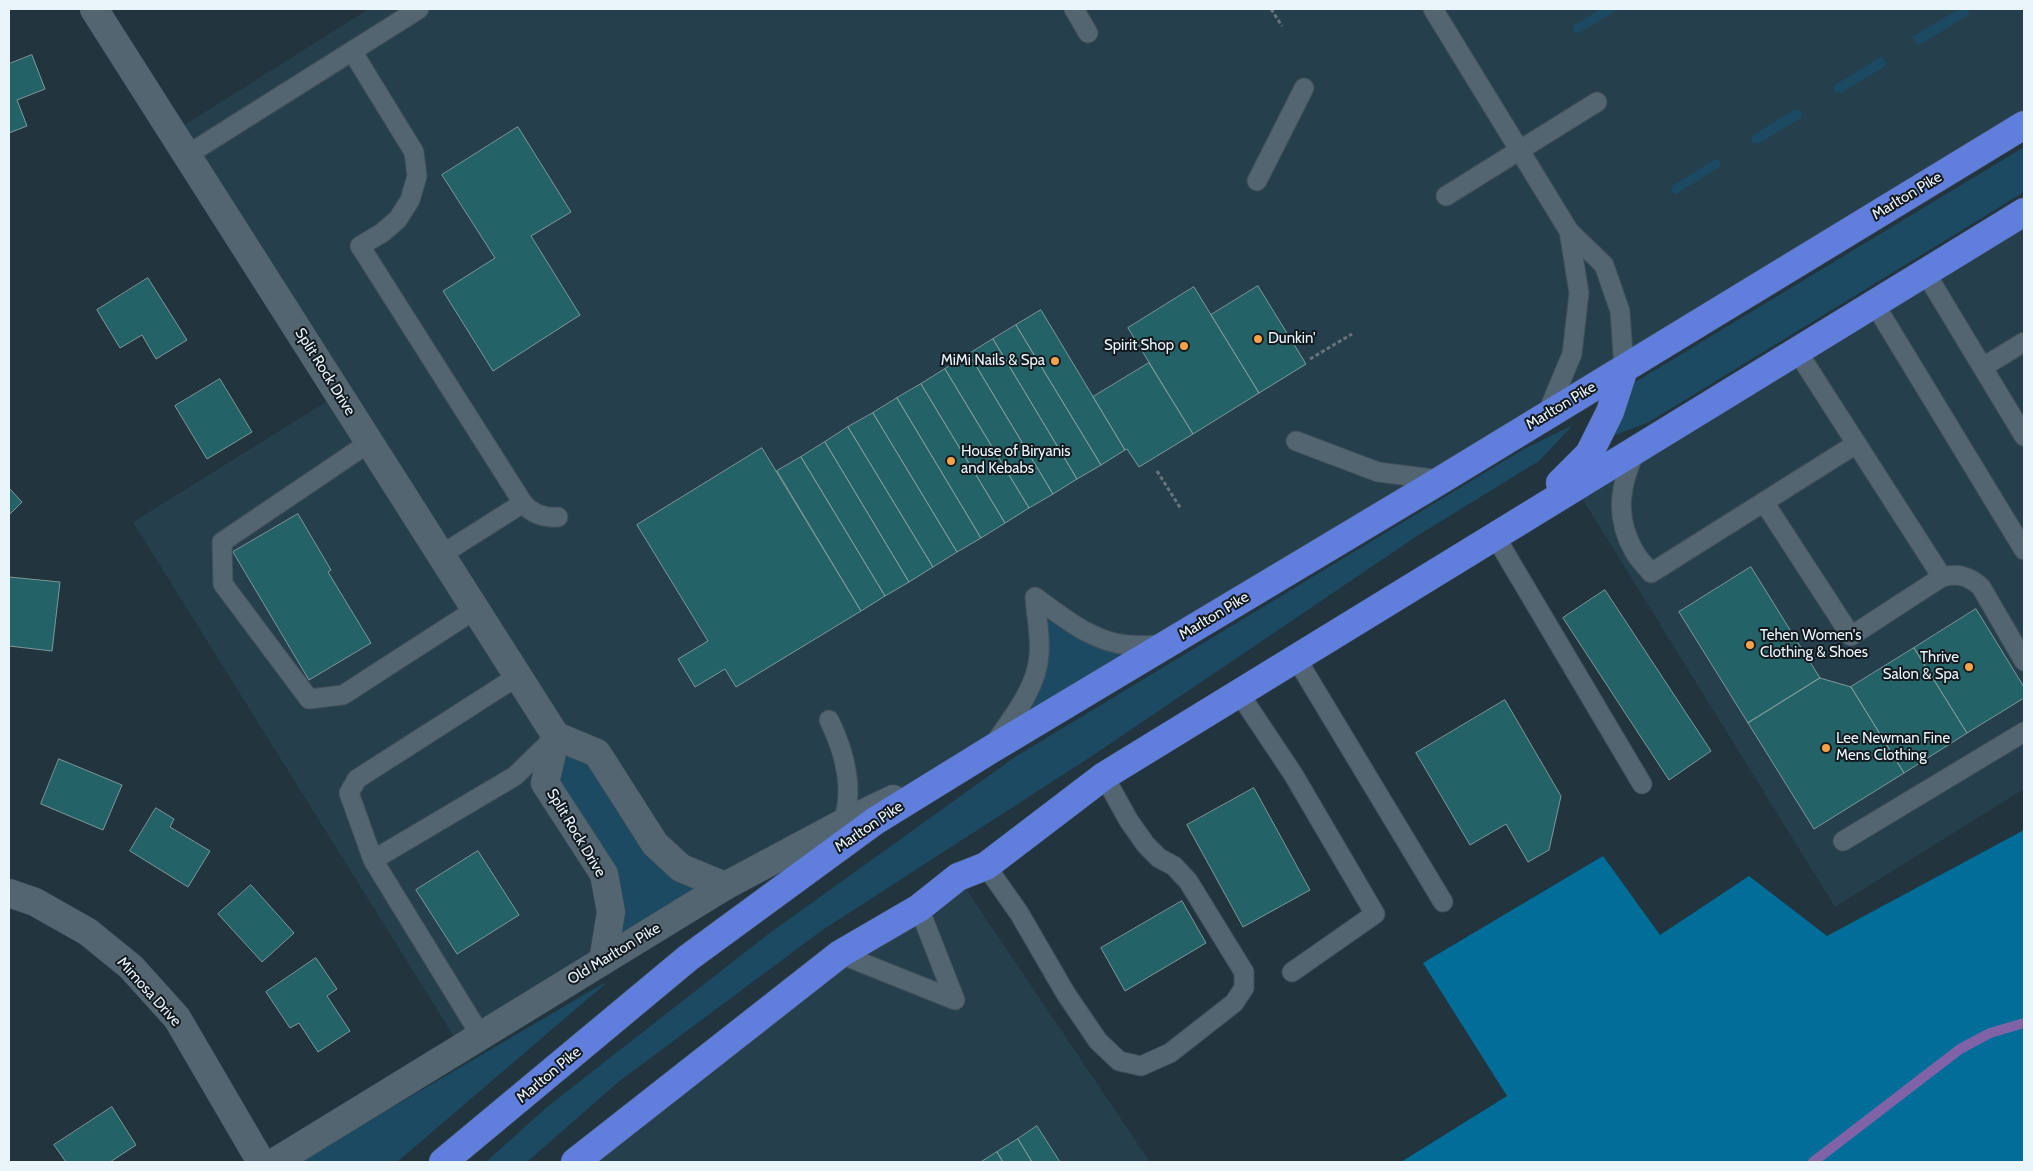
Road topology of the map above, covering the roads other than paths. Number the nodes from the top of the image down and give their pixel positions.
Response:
1 (94, 9) edge
2 (418, 9) edge
3 (1074, 9) edge
4 (1433, 9) edge
5 (1088, 33) dead end
6 (352, 51) junction
7 (1304, 88) dead end
8 (1597, 102) dead end
9 (2024, 125) edge
10 (1519, 150) junction
11 (187, 155) junction
12 (1257, 180) dead end
13 (1446, 196) dead end
14 (2024, 212) edge
15 (1569, 231) junction
16 (1925, 272) junction
17 (1874, 303) junction
18 (2024, 342) edge
19 (1797, 351) junction
20 (1983, 367) junction
21 (1624, 369) junction
22 (1547, 414) junction
23 (2024, 436) edge
24 (1296, 441) dead end
25 (370, 442) junction
26 (1856, 444) junction
27 (1637, 449) junction
28 (1441, 480) junction
29 (1764, 502) junction
30 (522, 503) junction
31 (1527, 516) junction
32 (558, 518) dead end
33 (1495, 536) junction
34 (2024, 550) edge
35 (441, 555) junction
36 (1942, 578) junction
37 (476, 609) junction
38 (1167, 645) junction
39 (1296, 658) junction
40 (2024, 661) edge
41 (518, 676) junction
42 (1239, 693) junction
43 (830, 720) dead end
44 (2024, 732) edge
45 (556, 736) junction
46 (990, 750) junction
47 (964, 765) junction
48 (1104, 776) junction
49 (1642, 784) dead end
50 (843, 823) junction
51 (1844, 841) dead end
52 (824, 858) junction
53 (373, 860) junction
54 (986, 866) junction
55 (725, 886) junction
56 (9, 893) edge
57 (1443, 902) dead end
58 (919, 908) junction
59 (840, 954) junction
60 (604, 961) junction
61 (1292, 972) dead end
62 (481, 1036) junction
63 (261, 1162) edge
64 (275, 1162) edge
65 (442, 1162) edge
66 (575, 1162) edge

1 - 11 street, Split Rock Drive
2 - 6 lane
3 - 5 lane
4 - 10 lane
6 - 11 lane
6 - 30 lane
7 - 12 lane
8 - 10 lane
9 - 21 highway, Marlton Pike
10 - 13 lane
10 - 15 lane
11 - 25 street, Split Rock Drive
14 - 16 highway
15 - 21 lane
15 - 22 lane
16 - 17 highway
16 - 20 lane
17 - 19 highway
17 - 34 lane
18 - 20 lane
19 - 26 lane
19 - 27 highway
20 - 23 lane
21 - 22 highway, Marlton Pike
21 - 31 highway
22 - 28 highway, Marlton Pike
24 - 28 lane
25 - 35 street, Split Rock Drive
25 - 37 lane
26 - 29 lane
26 - 36 lane
27 - 29 lane
27 - 31 highway
28 - 38 highway, Marlton Pike
29 - 36 lane
30 - 32 lane
30 - 35 lane
31 - 33 highway
33 - 39 highway
33 - 49 lane
35 - 37 street, Split Rock Drive
36 - 40 lane
37 - 41 street, Split Rock Drive
38 - 46 highway, Marlton Pike
38 - 46 lane
39 - 42 highway
39 - 57 lane
41 - 45 street, Split Rock Drive
41 - 53 lane
42 - 48 highway
42 - 61 lane
43 - 50 lane
44 - 51 lane
45 - 53 lane
45 - 55 street
45 - 60 street, Split Rock Drive
46 - 47 highway, Marlton Pike
47 - 50 street, Old Marlton Pike
47 - 52 highway, Marlton Pike
48 - 54 highway
48 - 54 lane
50 - 52 lane
50 - 55 street, Old Marlton Pike
52 - 65 highway, Marlton Pike
53 - 62 lane
54 - 58 highway
55 - 60 street, Old Marlton Pike
56 - 63 street, Mimosa Drive
58 - 59 highway
58 - 59 lane
59 - 66 highway
60 - 62 street, Old Marlton Pike
62 - 64 street, Old Marlton Pike

